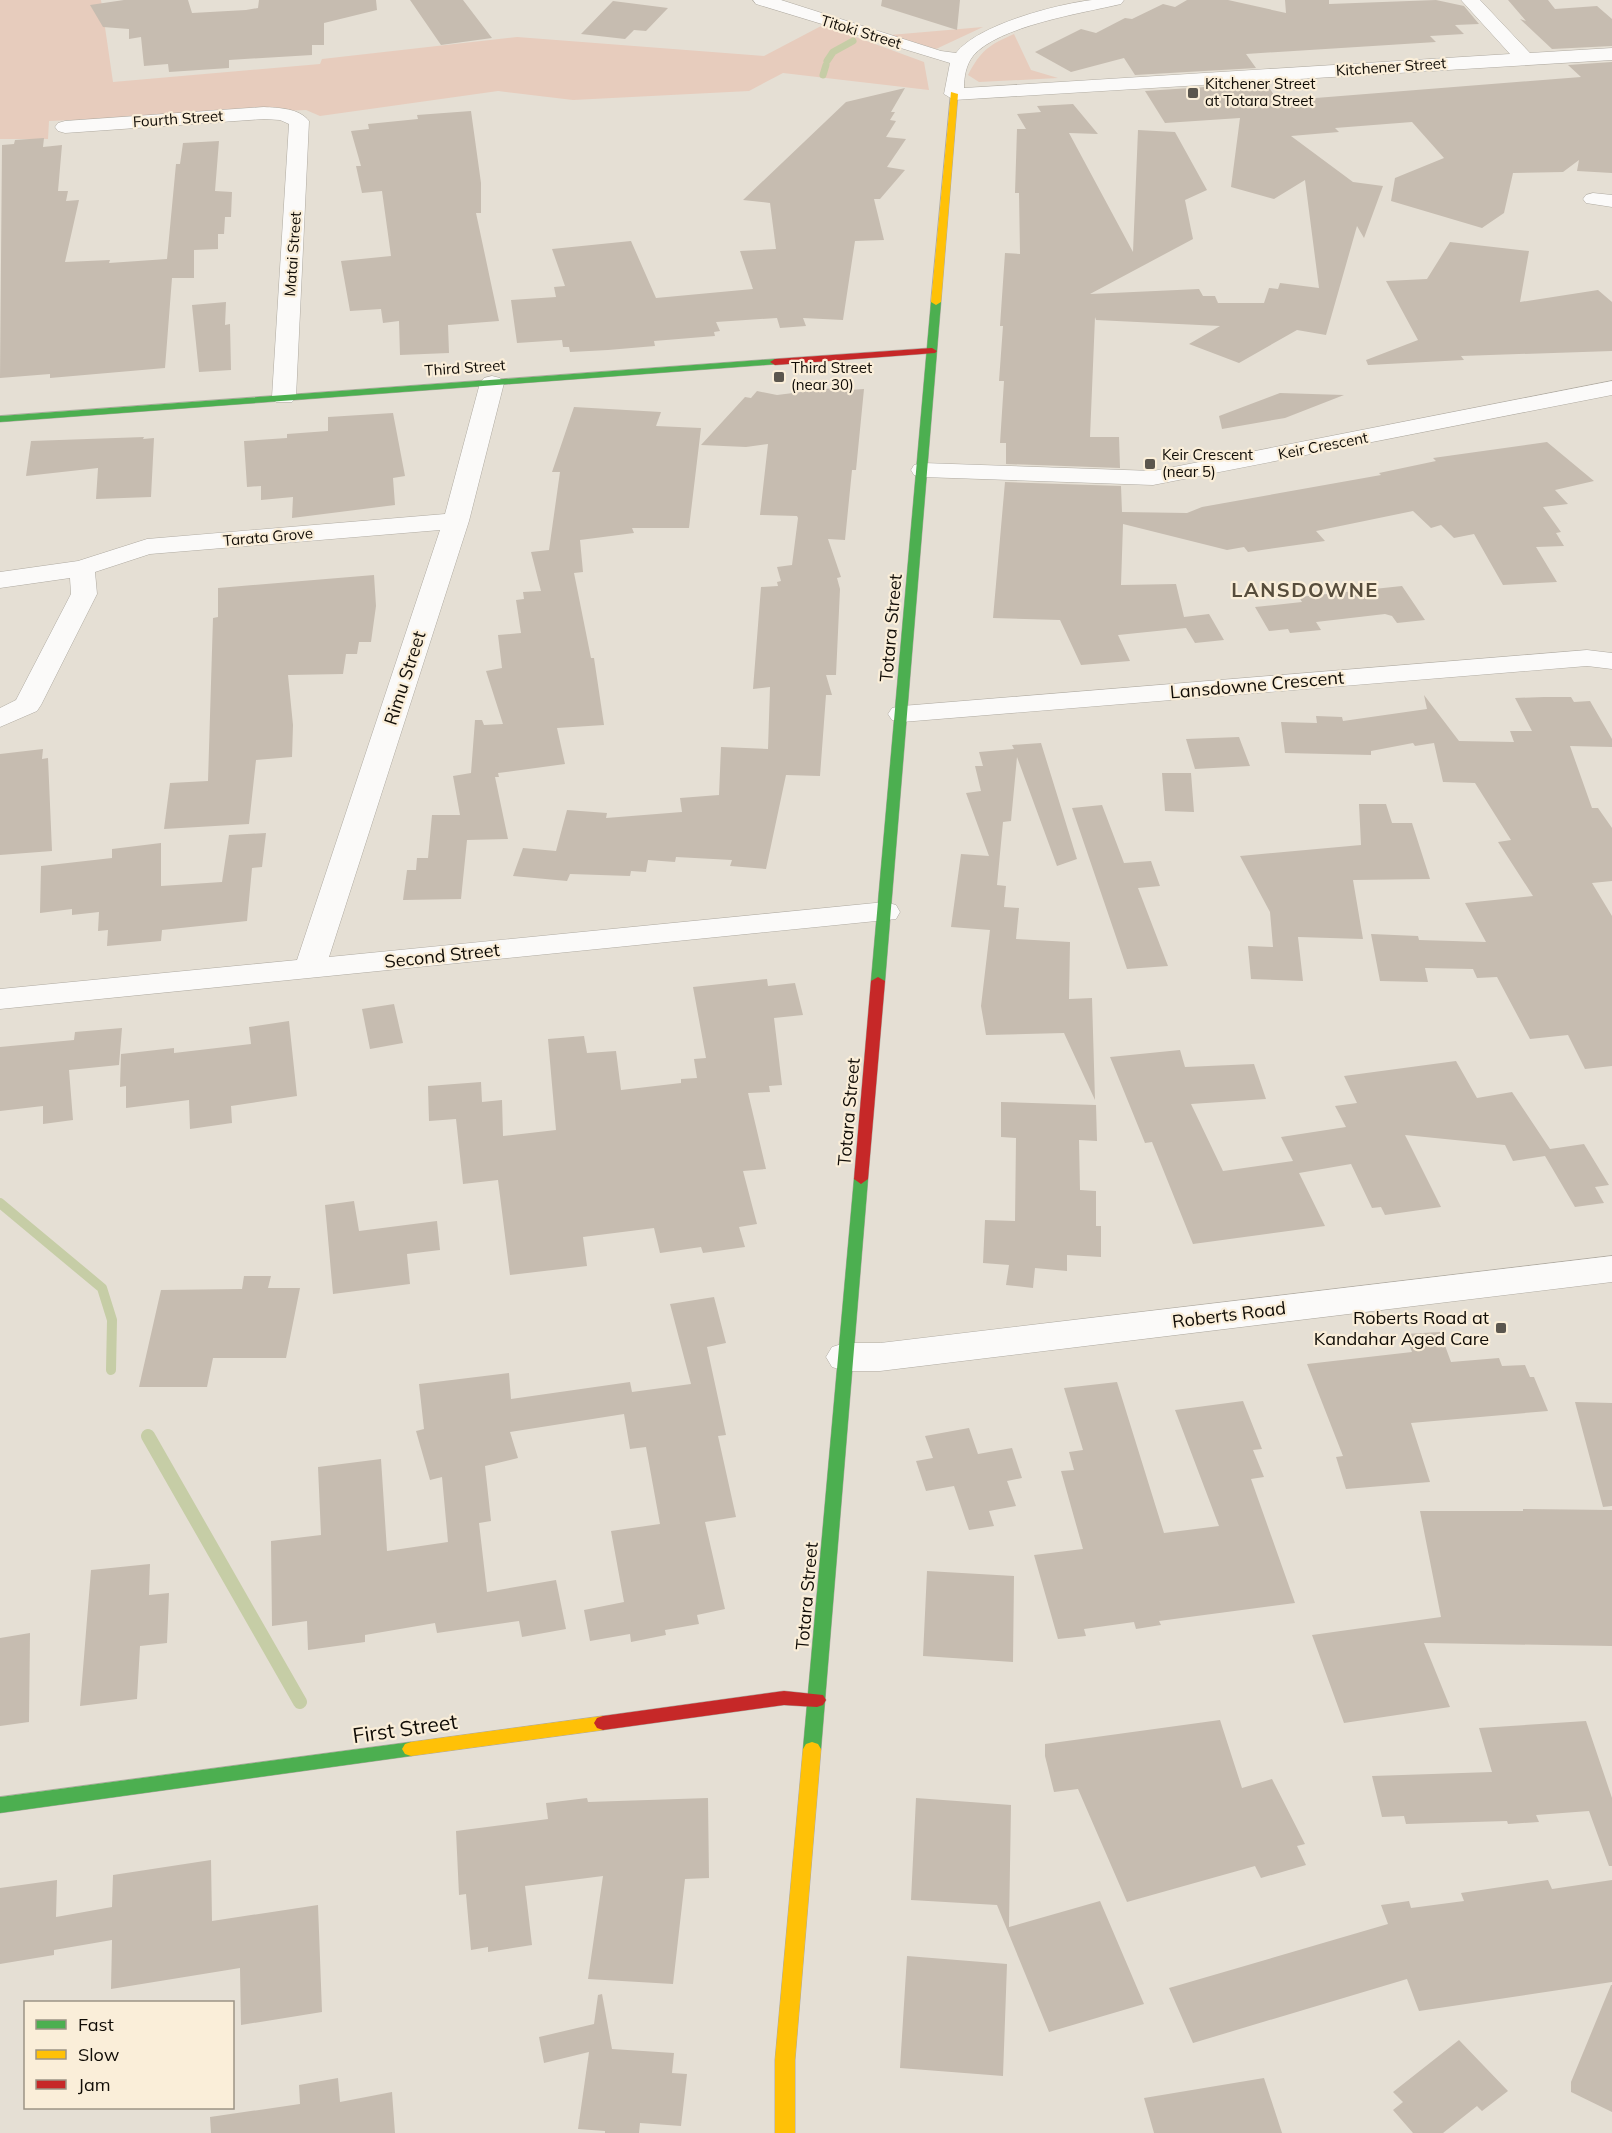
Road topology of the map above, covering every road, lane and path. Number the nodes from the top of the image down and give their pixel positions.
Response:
1 (762, 0) edge
2 (1115, 0) edge
3 (1470, 0) edge
4 (1612, 54) edge
5 (961, 59) junction
6 (1525, 59) junction
7 (954, 94) junction
8 (291, 116) joint
9 (65, 127) dead end
10 (932, 351) junction
11 (492, 383) junction
12 (1612, 388) edge
13 (284, 397) junction
14 (0, 419) edge
15 (923, 470) junction
16 (456, 521) junction
17 (82, 568) junction
18 (0, 580) edge
19 (1612, 661) edge
20 (902, 714) junction
21 (0, 719) edge
22 (885, 912) junction
23 (309, 970) junction
24 (0, 999) edge
25 (1612, 1269) edge
26 (845, 1357) junction
27 (817, 1700) junction
28 (0, 1805) edge
29 (785, 2133) edge

1 - 5 street, Titoki Street
2 - 5 street
3 - 6 street
4 - 6 street, Kitchener Street
5 - 7 street
6 - 7 street, Kitchener Street
7 - 10 street, Totara Street
8 - 9 street, Fourth Street
8 - 13 street, Matai Street
10 - 11 street, Third Street
10 - 15 street, Totara Street
11 - 13 street, Third Street
11 - 16 street, Rimu Street
12 - 15 street, Keir Crescent
13 - 14 street, Third Street
15 - 20 street, Totara Street
16 - 17 street, Tarata Grove
16 - 23 street, Rimu Street
17 - 18 street, Tarata Grove
17 - 21 street
19 - 20 street, Lansdowne Crescent
20 - 22 street, Totara Street
22 - 23 street, Second Street
22 - 26 street, Totara Street
23 - 24 street, Second Street
25 - 26 street, Roberts Road
26 - 27 street, Totara Street
27 - 28 street, First Street
27 - 29 street, Totara Street

